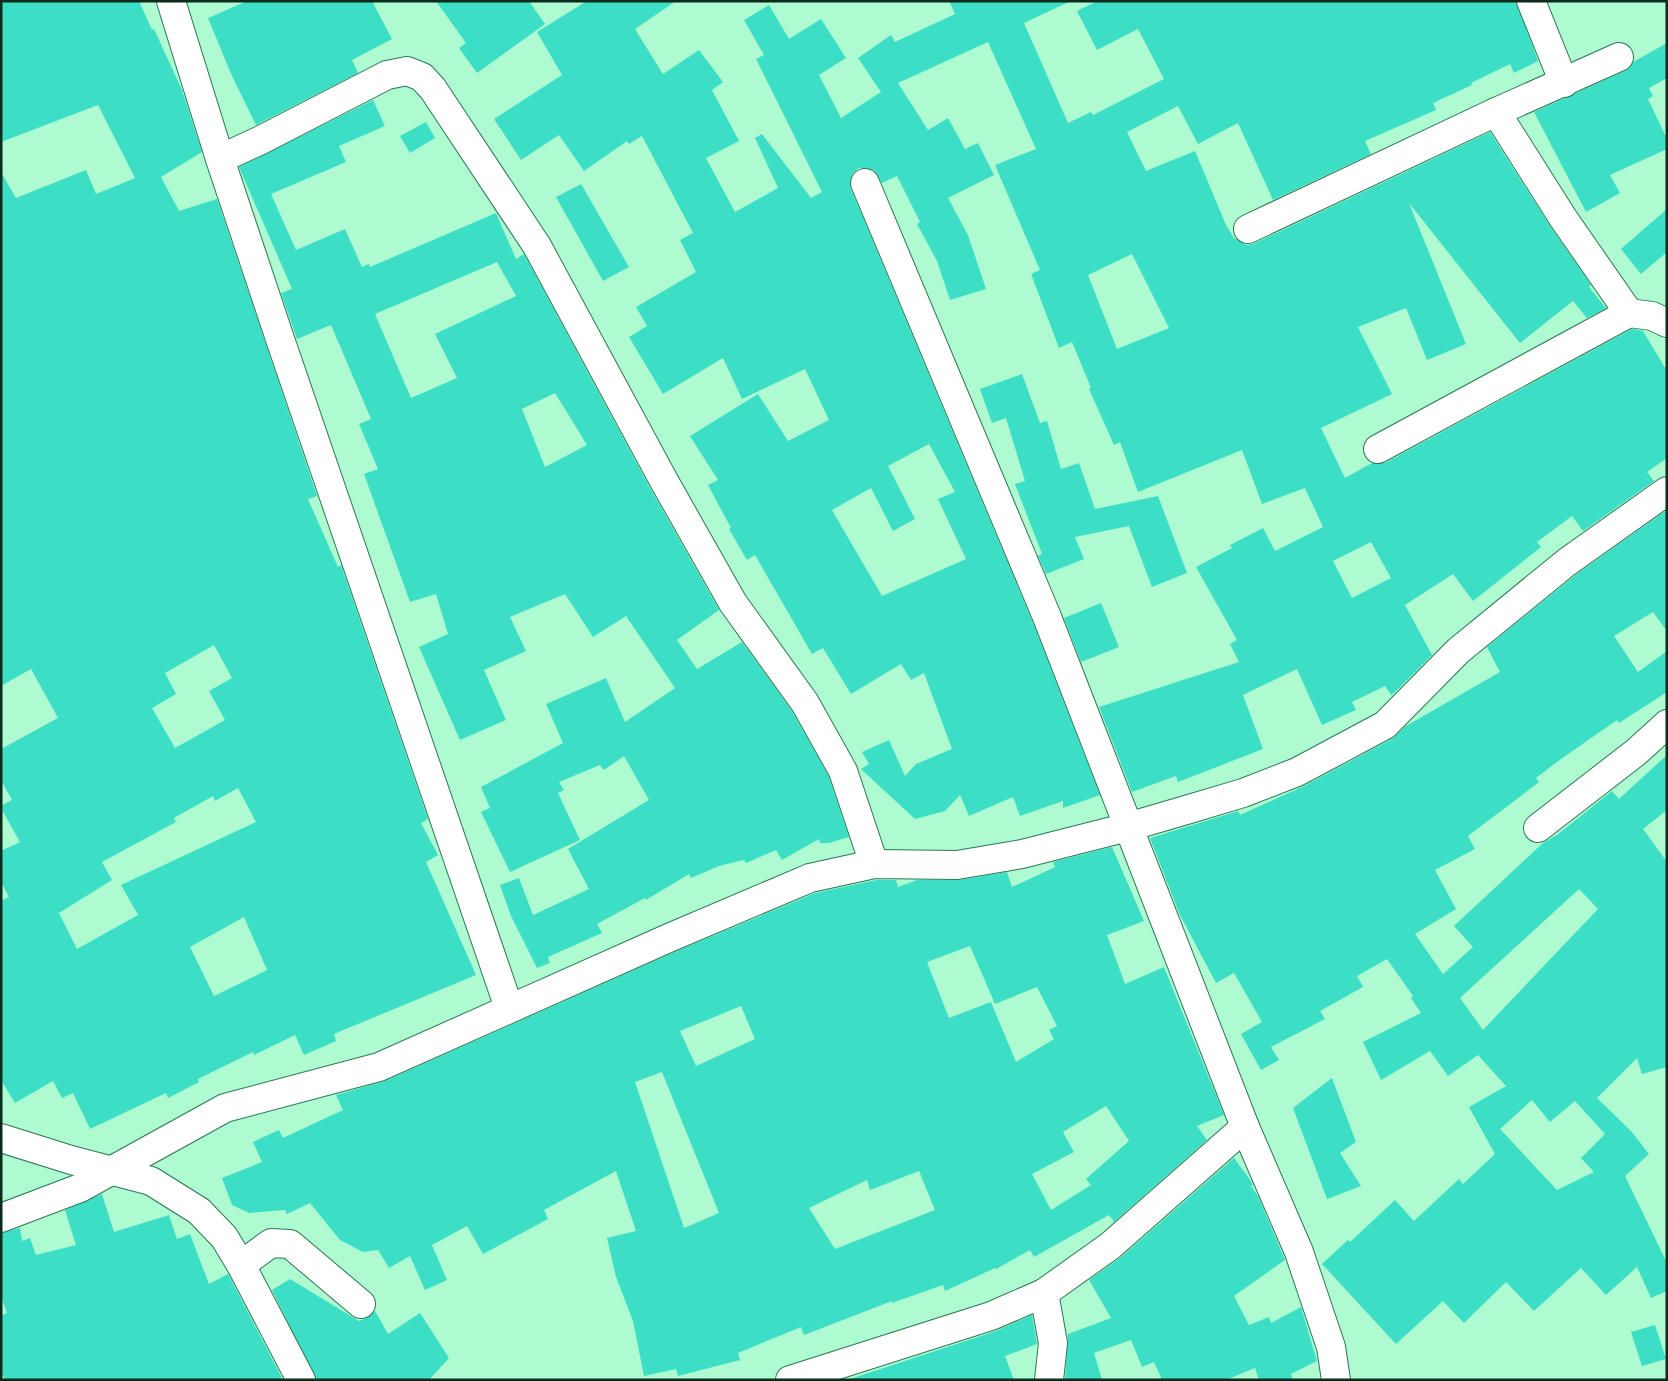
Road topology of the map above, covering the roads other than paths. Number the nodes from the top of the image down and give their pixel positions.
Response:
1 (171, 1) edge
2 (1531, 1) edge
3 (1620, 57) dead end
4 (1564, 83) junction
5 (1496, 112) junction
6 (220, 159) junction
7 (865, 183) dead end
8 (1248, 229) dead end
9 (1630, 313) junction
10 (1667, 323) edge
11 (1378, 449) dead end
12 (1667, 491) edge
13 (1667, 724) edge
14 (1128, 827) junction
15 (1538, 828) dead end
16 (874, 864) junction
17 (509, 1008) junction
18 (1245, 1127) junction
19 (1, 1138) edge
20 (110, 1171) junction
21 (1, 1218) edge
22 (241, 1264) junction
23 (1044, 1293) junction
24 (361, 1304) dead end
25 (301, 1380) edge
26 (790, 1380) edge
27 (1049, 1380) edge
28 (1336, 1380) edge

1 - 6 street
2 - 4 street
3 - 4 street
4 - 5 street
5 - 8 street
5 - 9 street
6 - 16 street
6 - 17 street
7 - 14 street
9 - 10 street
9 - 11 street
12 - 14 street
13 - 15 street
14 - 16 street
14 - 18 street
16 - 17 street
17 - 20 street
18 - 23 street
18 - 28 street
19 - 20 street
20 - 21 street
20 - 22 street
22 - 24 street
22 - 25 street
23 - 26 street
23 - 27 street

